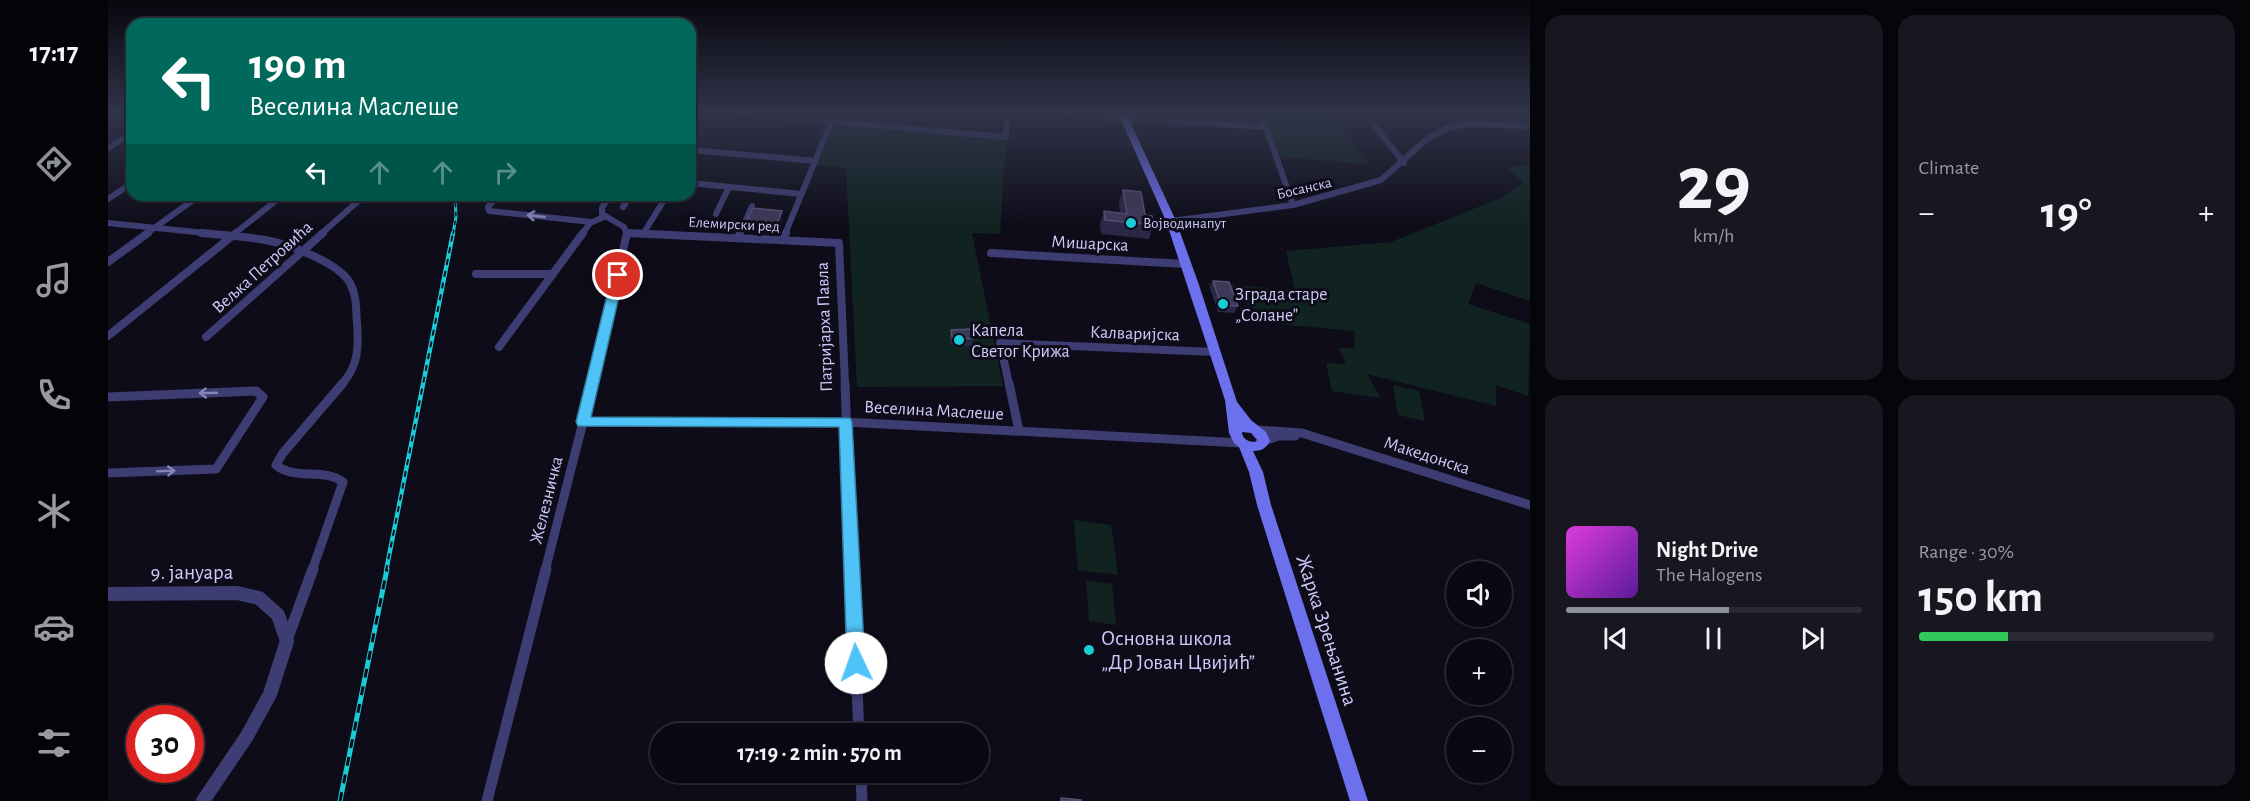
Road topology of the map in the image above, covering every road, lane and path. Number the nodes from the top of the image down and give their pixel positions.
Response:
1 (820, 150) edge
2 (1139, 150) edge
3 (1274, 150) edge
4 (1394, 150) edge
5 (1416, 150) edge
6 (696, 151) edge
7 (816, 161) junction
8 (1404, 163) junction
9 (696, 184) edge
10 (126, 187) edge
11 (729, 187) junction
12 (801, 194) junction
13 (108, 199) edge
14 (192, 201) edge
15 (276, 201) edge
16 (358, 201) edge
17 (493, 201) edge
18 (606, 201) edge
19 (627, 201) edge
20 (664, 201) edge
21 (1293, 205) junction
22 (752, 206) edge
23 (623, 207) dead end
24 (716, 214) dead end
25 (606, 216) junction
26 (1171, 221) junction
27 (592, 222) junction
28 (108, 223) edge
29 (155, 228) junction
30 (627, 233) junction
31 (643, 234) junction
32 (234, 235) junction
33 (738, 238) junction
34 (783, 240) junction
35 (839, 243) joint
36 (302, 251) junction
37 (991, 253) dead end
38 (108, 262) edge
39 (1186, 264) junction
40 (476, 274) dead end
41 (551, 274) junction
42 (108, 336) edge
43 (206, 337) dead end
44 (499, 347) dead end
45 (1215, 352) junction
46 (108, 397) edge
47 (1231, 400) junction
48 (583, 422) junction
49 (845, 422) junction
50 (1019, 431) junction
51 (1259, 436) junction
52 (1239, 438) junction
53 (1256, 472) junction
54 (108, 473) edge
55 (1530, 505) edge
56 (108, 594) edge
57 (287, 641) junction
58 (859, 723) edge
59 (861, 783) edge
60 (203, 801) edge
61 (487, 801) edge
62 (862, 801) edge
63 (1359, 801) edge

1 - 7 street
2 - 26 main road, Жарка Зрењанина
3 - 21 street
4 - 8 street
5 - 8 street, Босанска
6 - 7 street
7 - 12 street
8 - 21 street, Босанска
9 - 11 street
10 - 13 street
11 - 12 street
11 - 24 street
12 - 34 street
14 - 29 street
15 - 32 street
16 - 36 street, Вељка Петровића
27 -> 17 street
18 - 25 street
19 - 23 street
20 - 31 street
21 - 26 street, Босанска
22 - 33 street
25 - 27 street
25 - 30 street
26 - 39 main road, Жарка Зрењанина
27 - 41 street
28 - 29 street
29 - 32 street
29 - 38 street
30 - 31 street, Елемирски ред
30 - 48 street, Железничка
31 - 33 street, Елемирски ред
32 - 36 street
32 - 42 street
33 - 34 street, Елемирски ред
34 - 35 street, Елемирски ред
35 - 49 street, Патријарха Павла
36 - 43 street, Вељка Петровића
36 - 57 street
37 - 39 street, Мишарска
39 - 45 main road, Жарка Зрењанина
40 - 41 street
41 - 44 street
45 - 47 main road, Жарка Зрењанина
45 - 50 street, Калваријска
54 -> 46 street
47 - 51 main road, Жарка Зрењанина
47 - 52 main road, Жарка Зрењанина
48 - 49 street, Веселина Маслеше
48 - 61 street, Железничка
49 - 50 street, Веселина Маслеше
49 - 58 street, Патријарха Павла
50 - 52 street, Веселина Маслеше
51 - 52 main road
51 - 52 main road
51 - 53 main road, Жарка Зрењанина
51 - 55 street, Македонска
52 - 53 main road, Жарка Зрењанина
53 - 63 main road, Жарка Зрењанина
56 - 57 street, 9. јануара
57 - 60 street
59 - 62 street

